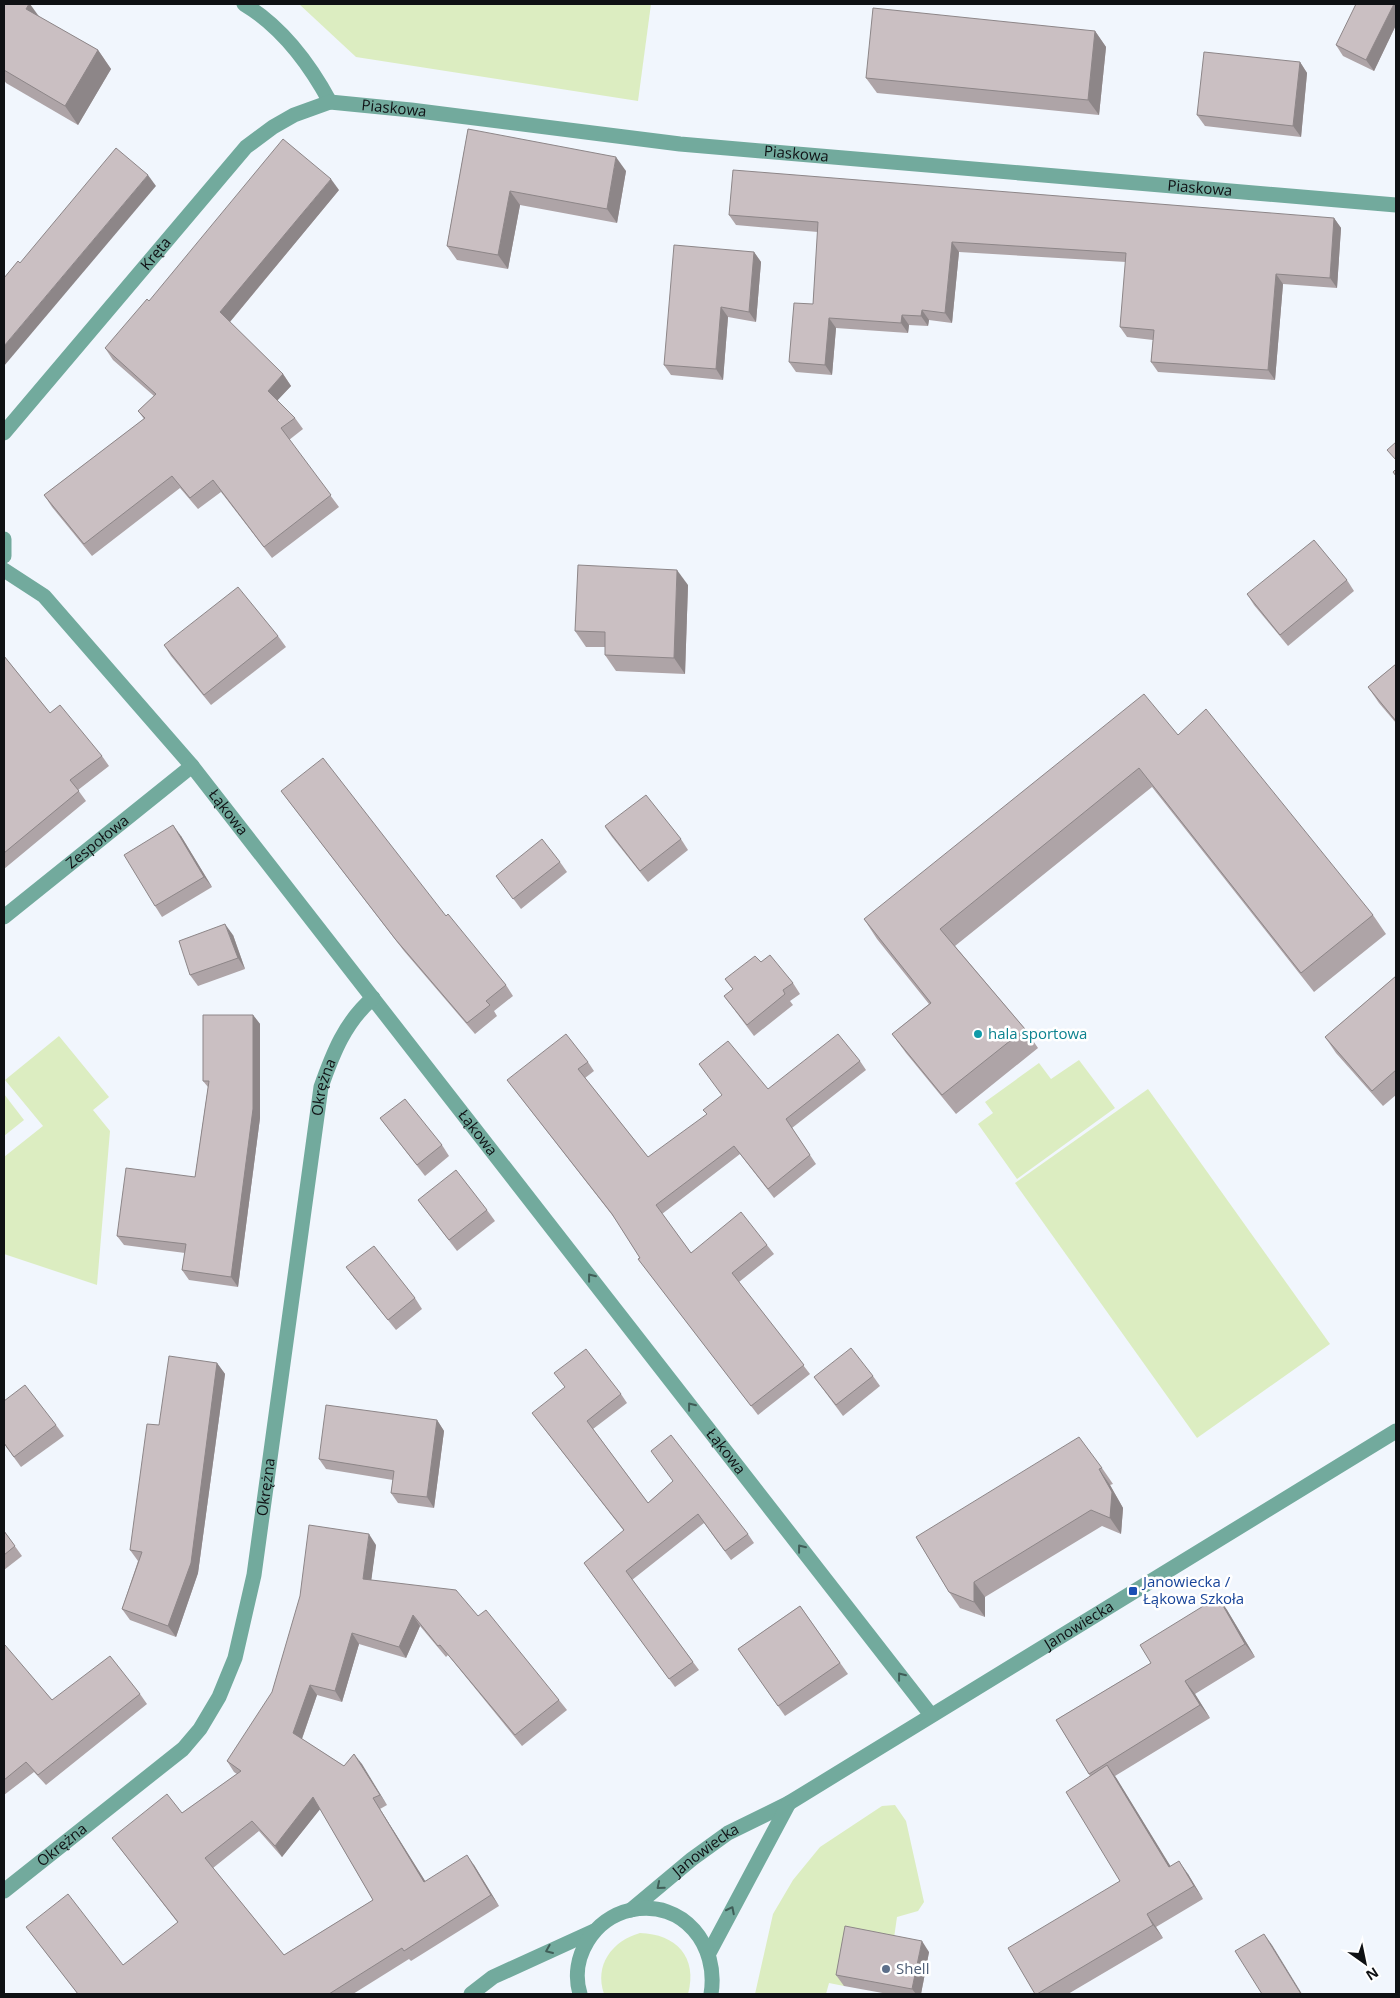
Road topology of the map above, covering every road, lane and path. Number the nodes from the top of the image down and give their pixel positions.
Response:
1 (244, 4) edge
2 (330, 102) junction
3 (1396, 205) edge
4 (4, 433) edge
5 (4, 539) edge
6 (4, 556) edge
7 (4, 570) edge
8 (192, 766) junction
9 (4, 917) edge
10 (373, 998) junction
11 (1396, 1431) edge
12 (931, 1715) junction
13 (789, 1803) junction
14 (4, 1891) edge
15 (632, 1910) junction
16 (594, 1931) junction
17 (709, 1954) junction
18 (471, 1994) edge
19 (580, 1994) edge
20 (711, 1994) edge

1 - 2 street
2 - 3 street, Piaskowa
2 - 4 street, Kręta
5 - 6 street
7 - 8 street, Łąkowa
8 - 9 street, Zespołowa
8 - 10 street, Łąkowa
12 -> 10 street, Łąkowa
10 - 14 street, Okrężna
11 - 12 street, Janowiecka
12 - 13 street, Janowiecka
13 -> 15 street, Janowiecka
17 -> 13 street
15 - 16 street
15 - 17 street
16 -> 18 street
16 - 19 street
17 - 20 street

